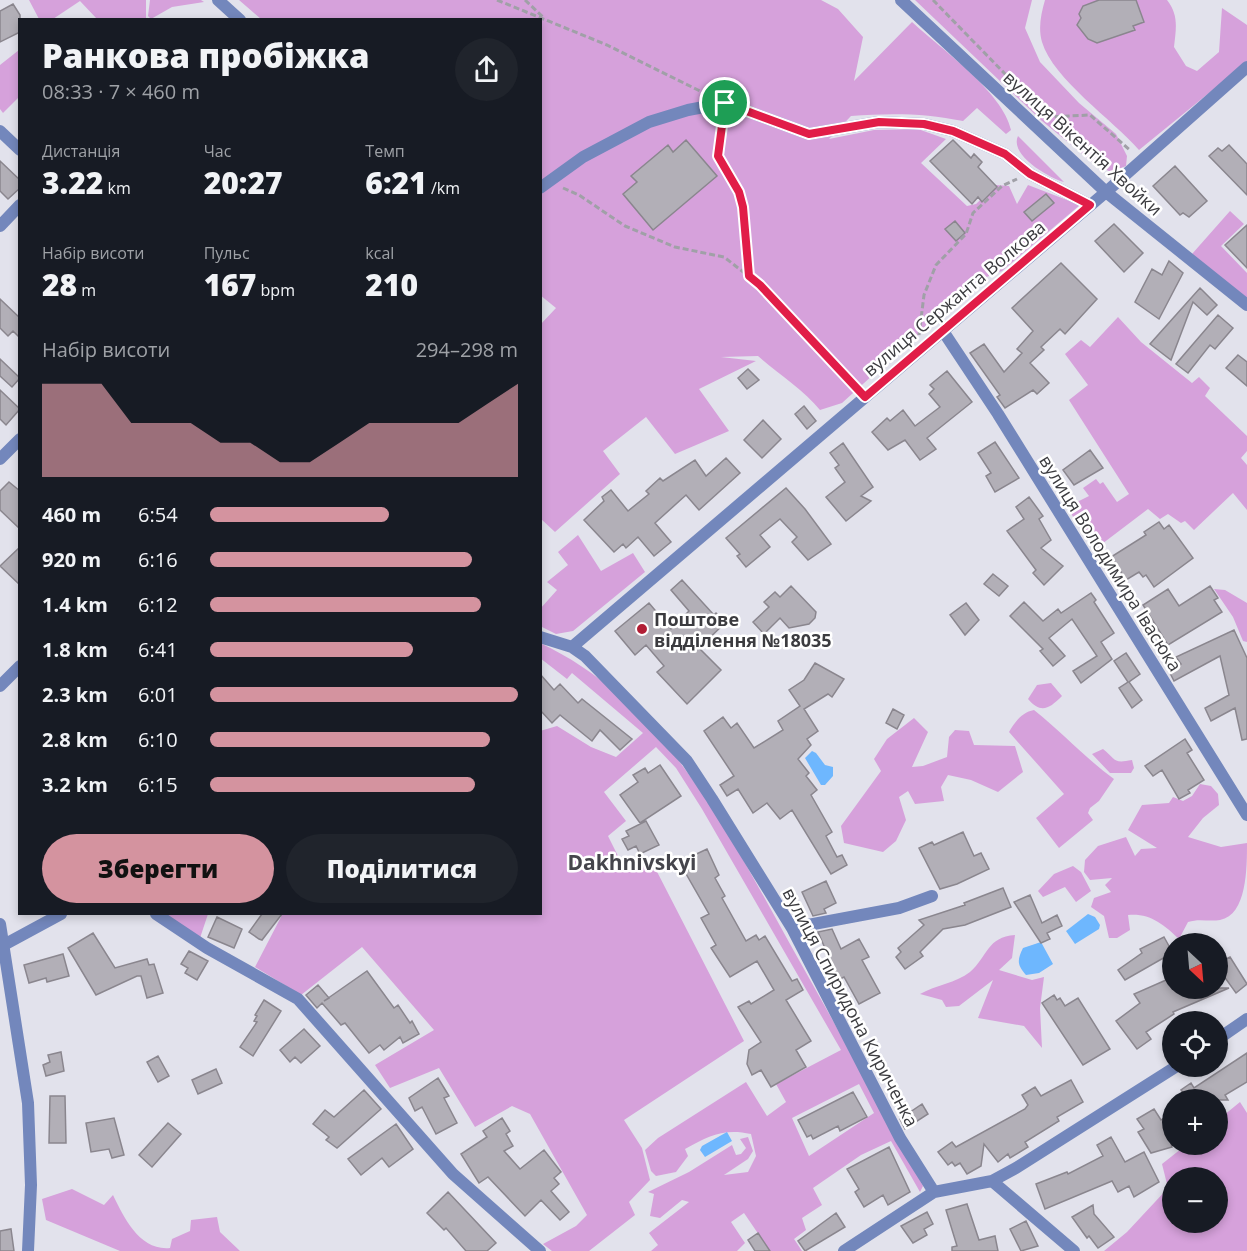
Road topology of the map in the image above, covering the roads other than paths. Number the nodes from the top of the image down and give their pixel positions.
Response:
1 (218, 0) edge
2 (901, 0) edge
3 (238, 18) edge
4 (1247, 67) edge
5 (0, 131) edge
6 (18, 148) edge
7 (544, 185) edge
8 (1106, 192) junction
9 (1090, 205) junction
10 (18, 208) edge
11 (0, 226) edge
12 (1247, 305) edge
13 (943, 331) junction
14 (18, 441) edge
15 (0, 459) edge
16 (542, 638) edge
17 (572, 647) junction
18 (18, 668) edge
19 (0, 686) edge
20 (1247, 815) edge
21 (932, 896) dead end
22 (59, 915) edge
23 (159, 915) edge
24 (0, 924) edge
25 (792, 928) junction
26 (1, 946) edge
27 (1247, 1019) edge
28 (1228, 1032) edge
29 (1162, 1075) edge
30 (992, 1181) junction
31 (934, 1192) junction
32 (28, 1251) edge
33 (540, 1251) edge
34 (844, 1251) edge
35 (1074, 1251) edge

1 - 3 street
2 - 8 street, вулиця Вікентія Хвойки
4 - 8 street, вулиця Сержанта Волкова
5 - 6 street
7 - 9 street
8 - 9 street, вулиця Сержанта Волкова
8 - 12 street, вулиця Вікентія Хвойки
9 - 13 street, вулиця Сержанта Волкова
10 - 11 street
13 - 17 street, вулиця Сержанта Волкова
13 - 20 street, вулиця Володимира Івасюка
14 - 15 street
16 - 17 street, вулиця Спиридона Кириченка
17 - 25 street, вулиця Спиридона Кириченка
18 - 19 street
21 - 25 street
22 - 26 street
23 - 33 street
24 - 26 street
25 - 31 street, вулиця Спиридона Кириченка
26 - 32 street
27 - 28 street
29 - 30 street
30 - 31 street
30 - 35 street
31 - 34 street

